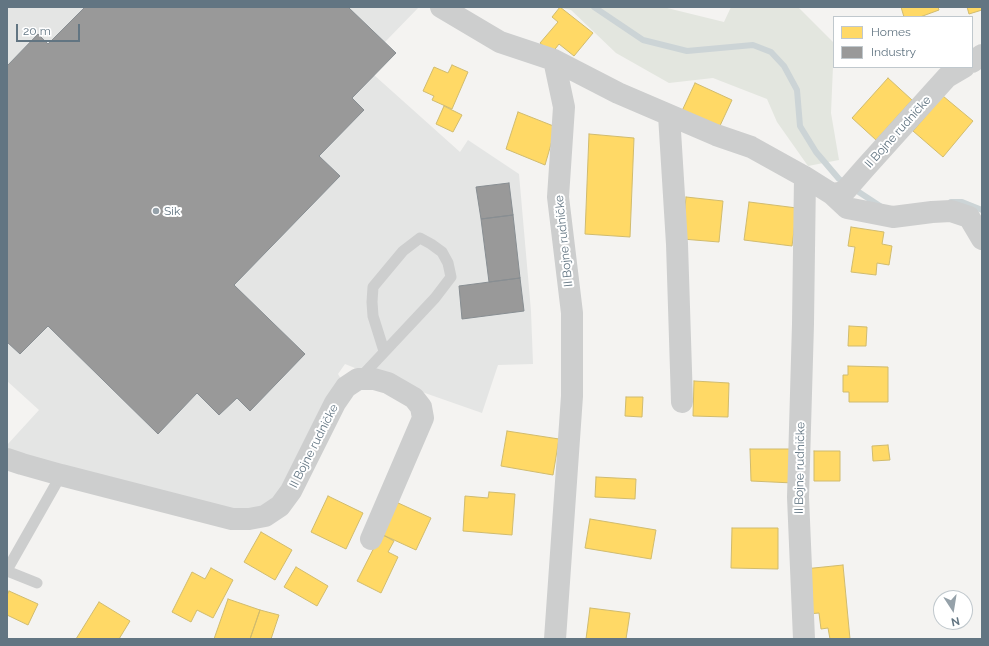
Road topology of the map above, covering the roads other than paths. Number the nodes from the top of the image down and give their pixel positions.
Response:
1 (441, 7) edge
2 (982, 55) edge
3 (554, 60) junction
4 (973, 61) edge
5 (962, 68) edge
6 (669, 115) junction
7 (804, 177) junction
8 (838, 193) junction
9 (982, 239) edge
10 (384, 351) junction
11 (358, 379) junction
12 (682, 402) dead end
13 (7, 458) edge
14 (61, 475) junction
15 (371, 539) dead end
16 (7, 570) edge
17 (37, 583) dead end
18 (555, 639) edge
19 (804, 639) edge

1 - 3 street
2 - 4 street
3 - 6 street
3 - 18 street, II Bojne rudničke
5 - 8 street, II Bojne rudničke
6 - 7 street
6 - 12 street
7 - 8 street
7 - 19 street, II Bojne rudničke
8 - 9 street
10 - 10 lane
10 - 11 lane
11 - 14 street, II Bojne rudničke
11 - 15 street
13 - 14 street, II Bojne rudničke
14 - 16 lane
16 - 17 lane

